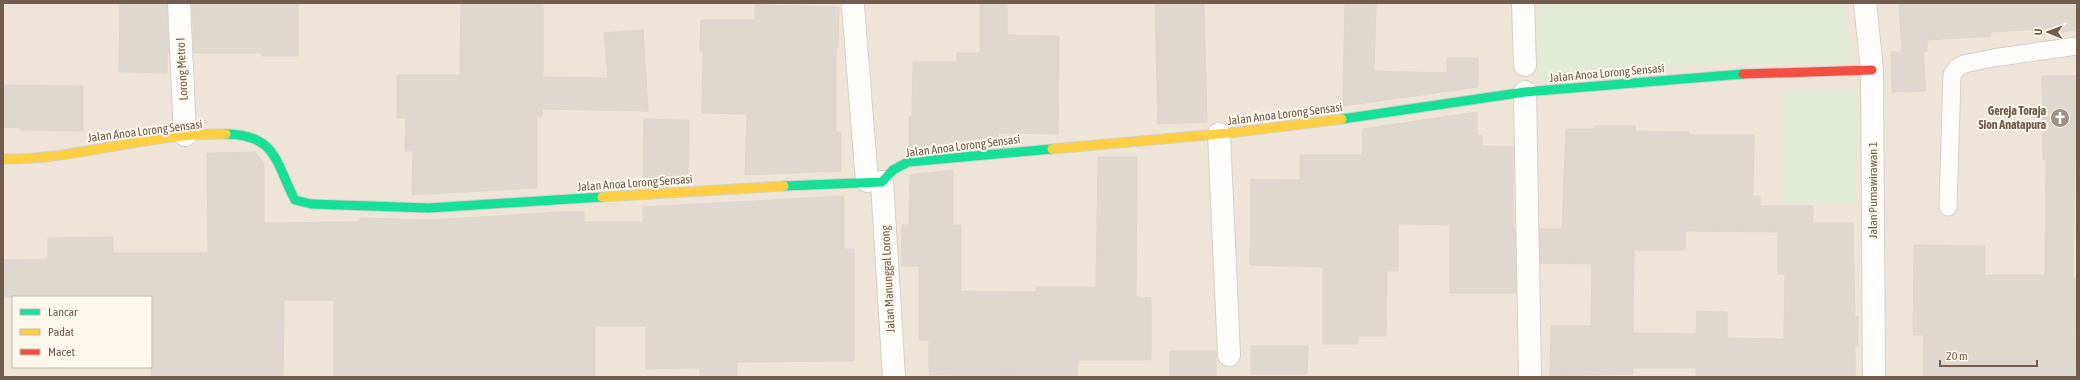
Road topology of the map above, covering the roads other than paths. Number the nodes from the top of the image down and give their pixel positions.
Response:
1 (179, 3) edge
2 (1523, 3) edge
3 (1866, 3) edge
4 (853, 6) dead end
5 (2077, 46) edge
6 (1525, 65) dead end
7 (1872, 70) junction
8 (1525, 92) junction
9 (1219, 134) junction
10 (185, 136) junction
11 (3, 159) edge
12 (874, 181) junction
13 (1948, 207) dead end
14 (1229, 355) dead end
15 (894, 377) edge
16 (1530, 377) edge
17 (1874, 377) edge

1 - 10 street, Lorong Metro I
2 - 6 street
3 - 7 street, Jalan Purnawirawan 1
4 - 12 street, Jalan Manunggal Lorong
5 - 13 lane
7 - 8 street, Jalan Anoa Lorong Sensasi
7 - 17 street, Jalan Purnawirawan 1
8 - 9 street, Jalan Anoa Lorong Sensasi
8 - 16 street
9 - 12 street, Jalan Anoa Lorong Sensasi
9 - 14 street
10 - 11 street, Jalan Anoa Lorong Sensasi
10 - 12 street, Jalan Anoa Lorong Sensasi
12 - 15 street, Jalan Manunggal Lorong

